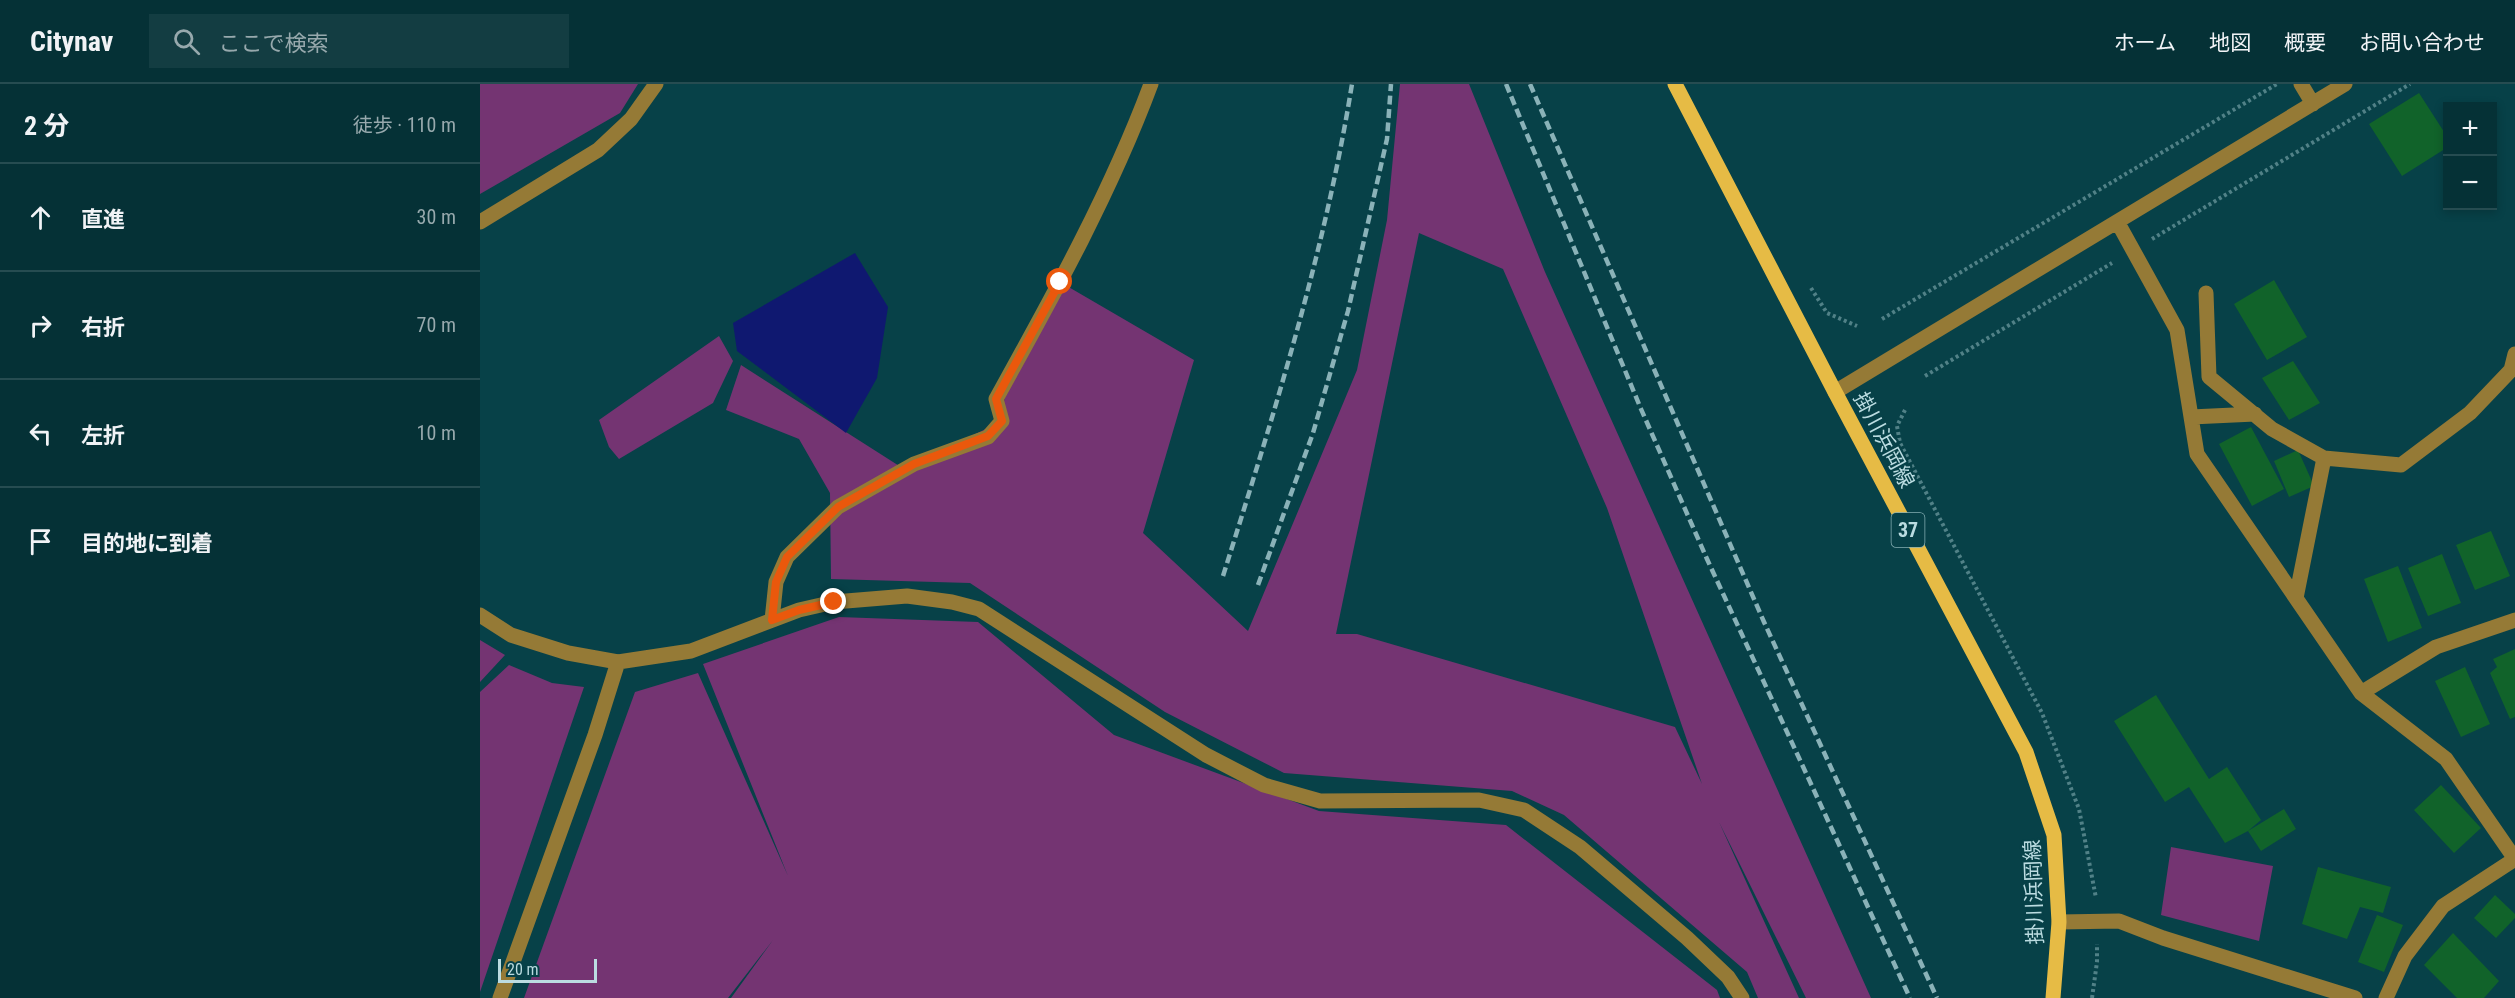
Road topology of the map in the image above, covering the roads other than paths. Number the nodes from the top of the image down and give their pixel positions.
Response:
1 (656, 84) edge
2 (1151, 84) edge
3 (1675, 84) edge
4 (2301, 84) edge
5 (2345, 84) edge
6 (2313, 104) junction
7 (480, 222) edge
8 (2118, 223) junction
9 (2206, 293) dead end
10 (2515, 354) edge
11 (1835, 392) junction
12 (2255, 414) junction
13 (2191, 417) junction
14 (2324, 458) junction
15 (2296, 598) junction
16 (482, 620) edge
17 (772, 620) junction
18 (2515, 620) edge
19 (618, 662) junction
20 (2361, 693) junction
21 (2515, 859) edge
22 (2060, 922) junction
23 (500, 998) edge
24 (1742, 998) edge
25 (2053, 998) edge
26 (2355, 998) edge
27 (2386, 998) edge

1 - 7 street
2 - 17 street
3 - 11 main road, 掛川浜岡線 / 37
4 - 6 street
5 - 6 street
6 - 8 street
8 - 11 street
8 - 13 street
9 - 12 street
10 - 14 street
11 - 22 main road, 掛川浜岡線 / 37
12 - 13 street
12 - 14 street
13 - 15 street
14 - 15 street
15 - 20 street
16 - 19 street
17 - 19 street
17 - 24 street
18 - 20 street
19 - 23 street
20 - 21 street
21 - 27 street
22 - 25 main road, 掛川浜岡線 / 37
22 - 26 street

